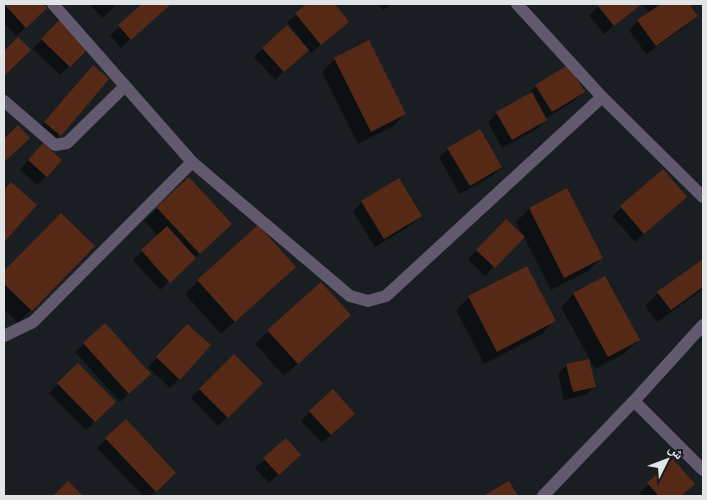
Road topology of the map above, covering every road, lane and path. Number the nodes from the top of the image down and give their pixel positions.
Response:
1 (53, 4) edge
2 (516, 4) edge
3 (125, 86) junction
4 (602, 97) junction
5 (4, 101) edge
6 (192, 162) junction
7 (703, 197) edge
8 (703, 325) edge
9 (4, 336) edge
10 (634, 401) junction
11 (703, 470) edge
12 (543, 496) edge

1 - 3 street
2 - 4 street
3 - 5 street
3 - 6 street
4 - 6 street
4 - 7 street
6 - 9 street
8 - 10 street
10 - 11 street
10 - 12 street

